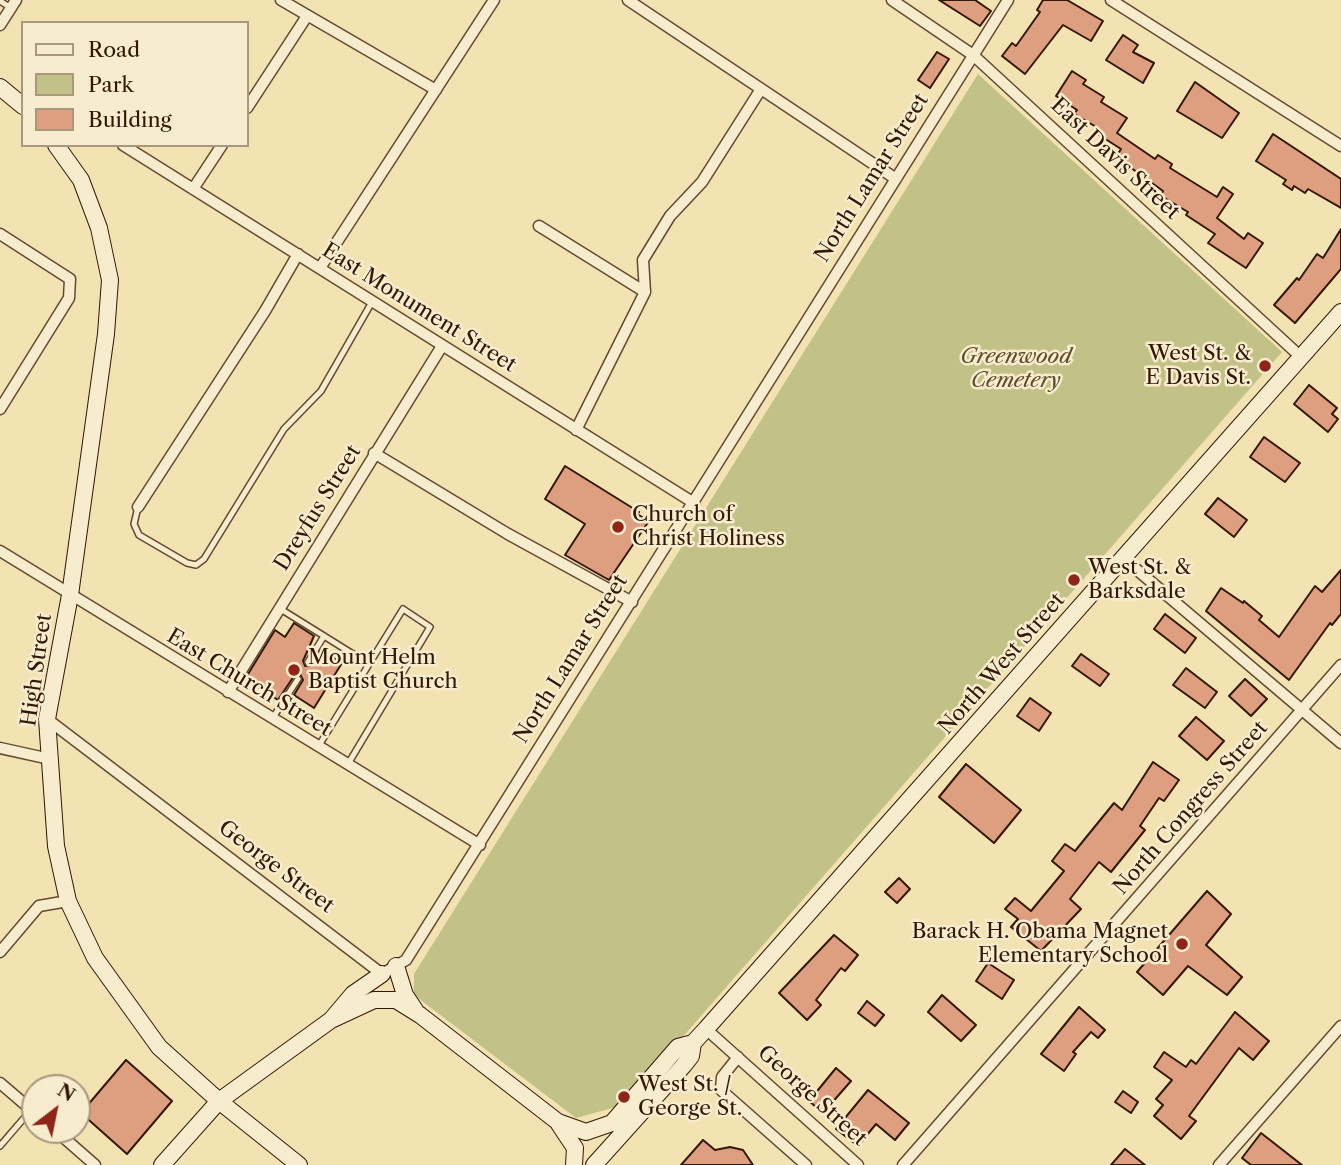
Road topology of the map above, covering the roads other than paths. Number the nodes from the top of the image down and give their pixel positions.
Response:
1 (282, 0) edge
2 (494, 0) edge
3 (628, 0) edge
4 (892, 0) edge
5 (1008, 0) edge
6 (1111, 0) edge
7 (0, 1) edge
8 (13, 4) edge
9 (307, 16) junction
10 (0, 25) edge
11 (973, 55) junction
12 (761, 89) junction
13 (436, 90) junction
14 (248, 105) edge
15 (1341, 146) edge
16 (57, 147) edge
17 (126, 147) edge
18 (221, 147) edge
19 (896, 178) junction
20 (193, 189) junction
21 (539, 226) dead end
22 (0, 234) edge
23 (298, 254) junction
24 (320, 268) junction
25 (645, 292) junction
26 (372, 302) junction
27 (1341, 312) edge
28 (442, 346) junction
29 (1303, 358) junction
30 (0, 409) edge
31 (576, 430) junction
32 (374, 453) junction
33 (694, 503) junction
34 (138, 507) joint
35 (0, 551) edge
36 (1123, 558) junction
37 (70, 595) junction
38 (632, 602) junction
39 (279, 608) junction
40 (324, 636) junction
41 (308, 662) dead end
42 (369, 664) junction
43 (1341, 665) edge
44 (298, 679) dead end
45 (228, 692) junction
46 (1302, 710) junction
47 (47, 719) junction
48 (272, 719) junction
49 (1341, 743) edge
50 (318, 747) junction
51 (0, 748) edge
52 (50, 760) junction
53 (347, 765) junction
54 (480, 845) junction
55 (68, 901) junction
56 (0, 953) edge
57 (389, 970) junction
58 (419, 1015) junction
59 (331, 1020) junction
60 (1341, 1026) edge
61 (706, 1029) junction
62 (693, 1043) junction
63 (738, 1058) junction
64 (0, 1083) edge
65 (21, 1101) edge
66 (219, 1101) junction
67 (558, 1122) junction
68 (21, 1123) edge
69 (0, 1133) edge
70 (6, 1138) junction
71 (71, 1144) edge
72 (0, 1146) edge
73 (95, 1165) edge
74 (162, 1165) edge
75 (299, 1165) edge
76 (574, 1165) edge
77 (594, 1165) edge
78 (806, 1165) edge
79 (858, 1165) edge
80 (903, 1165) edge
81 (1219, 1165) edge

1 - 9 street
2 - 13 street
3 - 12 street
4 - 11 street, East Davis Street
5 - 11 street, North Lamar Street
6 - 15 street
7 - 8 lane
8 - 10 street
9 - 13 street
9 - 14 street
11 - 19 street, North Lamar Street
11 - 29 street, East Davis Street
12 - 19 street
12 - 25 street
13 - 24 street
16 - 37 street, High Street
17 - 20 street, East Monument Street
18 - 20 street
19 - 33 street, North Lamar Street
20 - 23 street, East Monument Street
21 - 25 street
22 - 30 street
23 - 24 street, East Monument Street
23 - 34 street
24 - 26 street, East Monument Street
25 - 31 street
26 - 28 street, East Monument Street
26 - 34 lane
27 - 29 street, North West Street
28 - 31 street, East Monument Street
28 - 32 street, Dreyfus Street
29 - 36 street, North West Street
31 - 33 street, East Monument Street
32 - 38 street
32 - 39 street, Dreyfus Street
33 - 38 street, North Lamar Street
35 - 37 street, East Church Street
36 - 46 street
36 - 61 street, North West Street
37 - 45 street, East Church Street
37 - 47 street, High Street
38 - 54 street, North Lamar Street
39 - 40 lane
39 - 45 street, Dreyfus Street
40 - 41 lane
40 - 42 lane
42 - 50 lane
42 - 53 lane
43 - 46 street, North Congress Street
44 - 48 lane
45 - 48 street, East Church Street
46 - 49 street
46 - 80 street, North Congress Street
47 - 52 street, High Street
47 - 57 street, George Street
48 - 50 street, East Church Street
50 - 53 street, East Church Street
51 - 52 street
52 - 55 street, High Street
53 - 54 street, East Church Street
54 - 57 street, North Lamar Street
55 - 56 street
55 - 66 street, High Street
57 - 58 street
57 - 59 street, North Lamar Street
58 - 59 street
58 - 67 street
59 - 66 street, North Lamar Street
60 - 81 street
61 - 62 street, North West Street
61 - 63 street, George Street
62 - 67 street, North West Street
62 - 77 street, North West Street
63 - 78 street, George Street
63 - 79 street, George Street
64 - 65 street
66 - 74 street, North Lamar Street
66 - 75 street, High Street
67 - 76 street
68 - 70 lane
69 - 70 lane
70 - 72 lane
71 - 73 street

